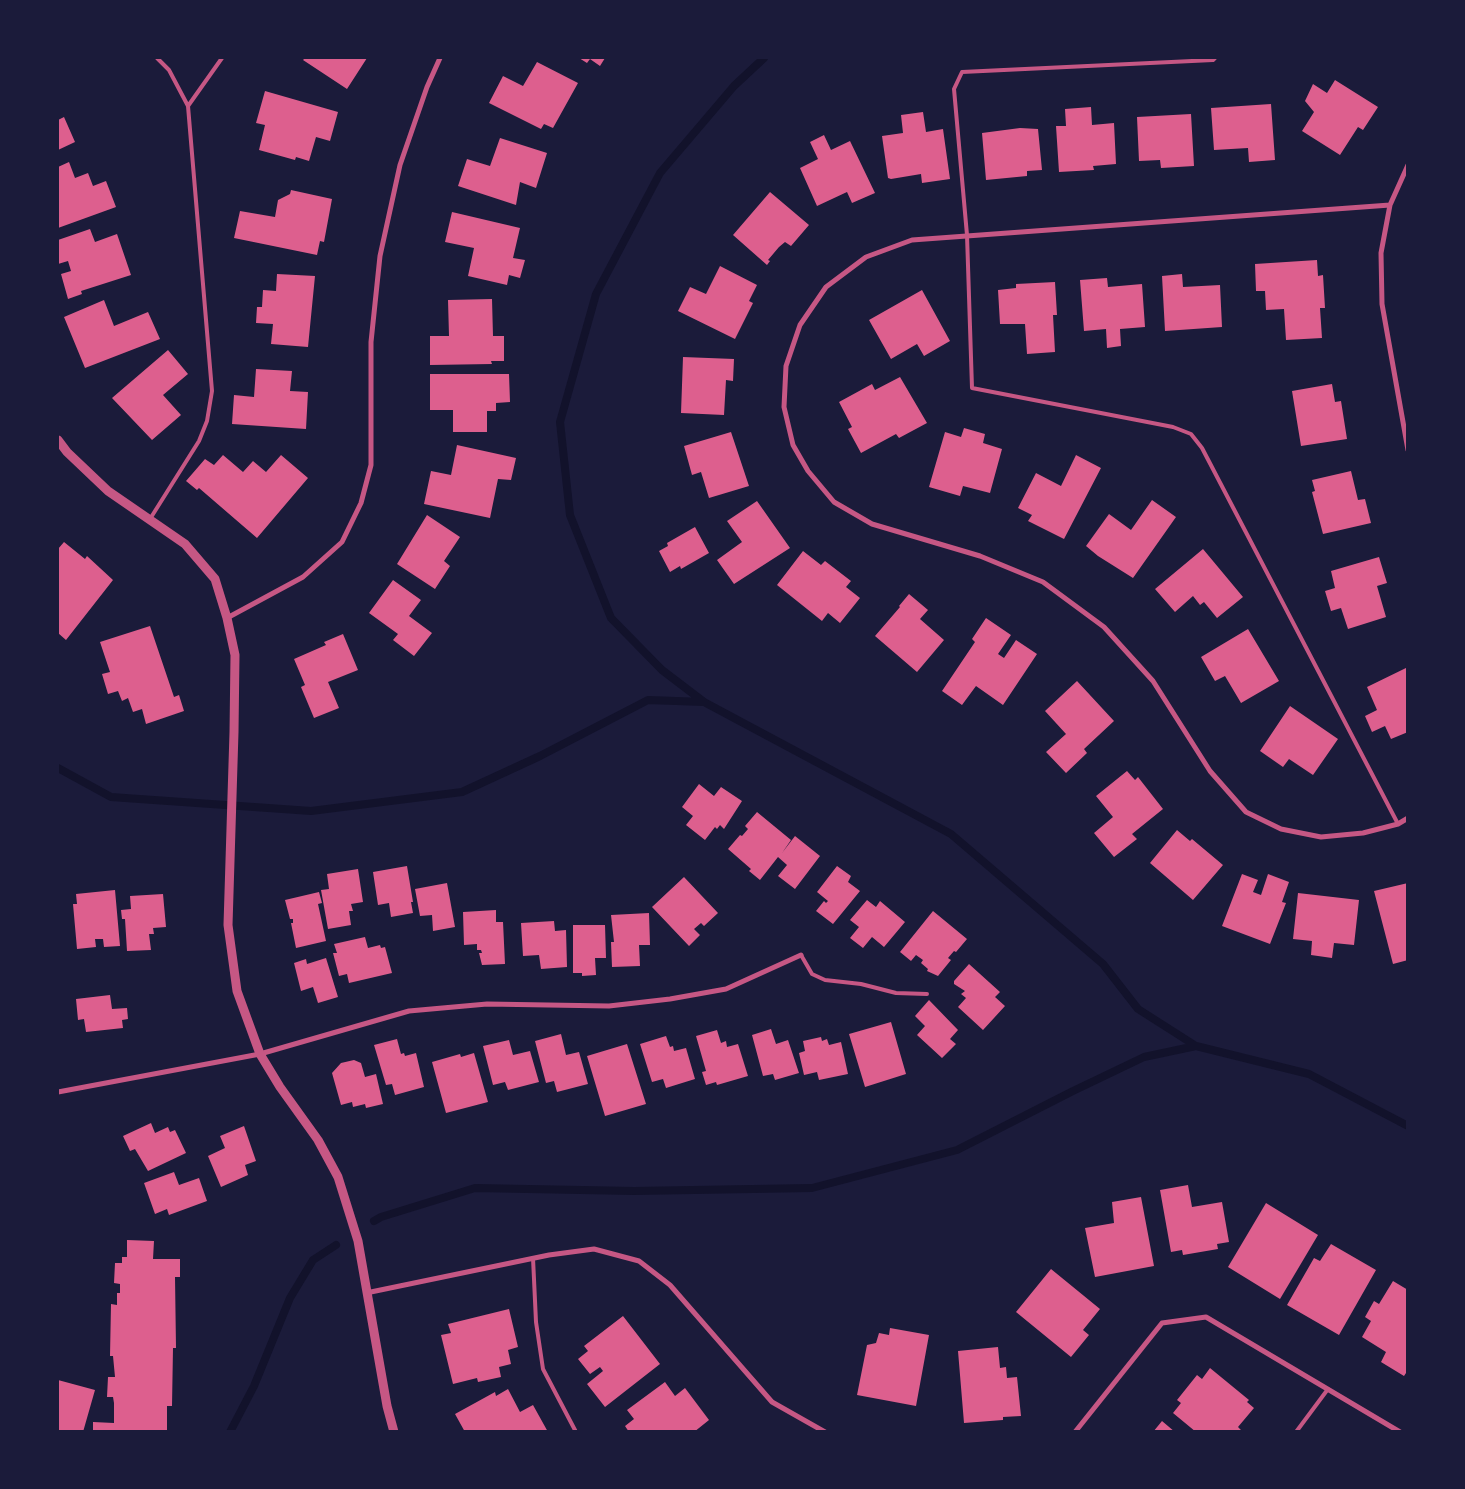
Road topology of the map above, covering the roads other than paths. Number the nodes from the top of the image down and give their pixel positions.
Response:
1 (157, 58) edge
2 (222, 58) edge
3 (440, 58) edge
4 (1216, 58) edge
5 (188, 106) junction
6 (1408, 165) edge
7 (1390, 205) junction
8 (967, 236) junction
9 (58, 440) edge
10 (1408, 450) edge
11 (150, 519) junction
12 (227, 618) junction
13 (1408, 818) edge
14 (1398, 824) junction
15 (801, 955) joint
16 (926, 994) dead end
17 (260, 1054) junction
18 (58, 1092) edge
19 (533, 1258) junction
20 (366, 1292) junction
21 (1328, 1388) junction
22 (394, 1432) edge
23 (576, 1432) edge
24 (825, 1432) edge
25 (1075, 1432) edge
26 (1296, 1432) edge
27 (1400, 1432) edge

1 - 5 lane
2 - 5 lane
3 - 12 street
4 - 8 lane
5 - 11 lane
6 - 7 street
7 - 8 street
7 - 10 street
8 - 14 lane
8 - 14 street
9 - 11 street
11 - 12 street
12 - 17 street
13 - 14 street
15 - 16 lane
15 - 17 street
17 - 18 street
17 - 20 street
19 - 20 street
19 - 23 lane
19 - 24 street
20 - 22 street
21 - 25 street
21 - 26 lane
21 - 27 street

